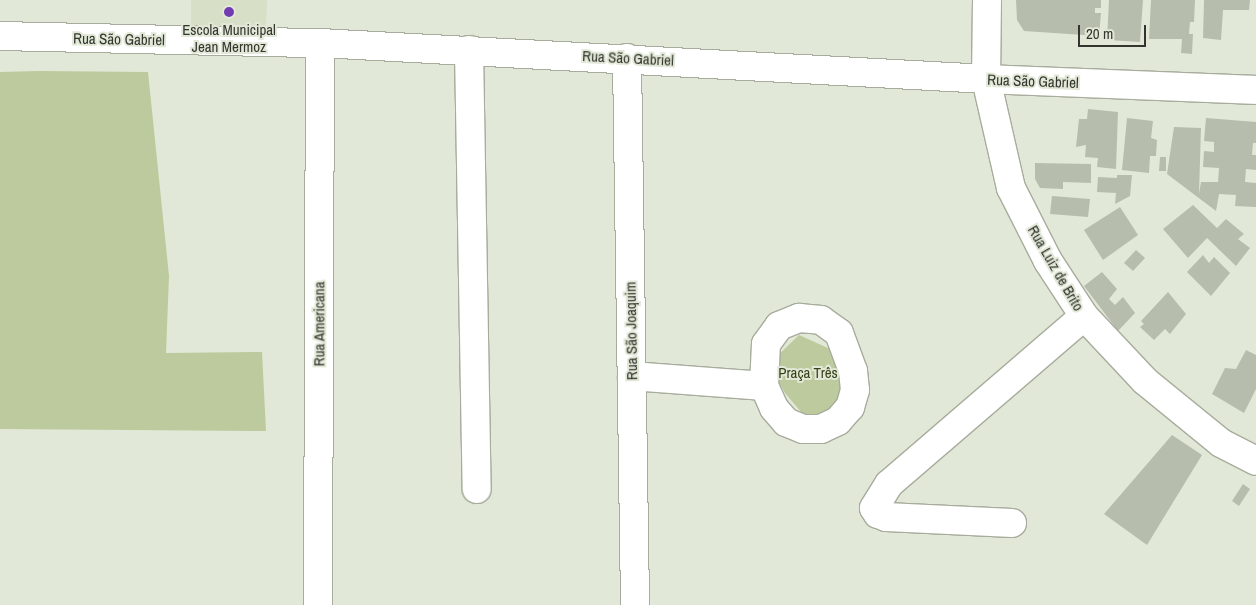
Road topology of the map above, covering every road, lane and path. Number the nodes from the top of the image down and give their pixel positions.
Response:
1 (987, 0) edge
2 (0, 36) edge
3 (320, 43) junction
4 (469, 50) junction
5 (627, 58) junction
6 (986, 79) junction
7 (1256, 90) edge
8 (1084, 316) junction
9 (632, 376) junction
10 (764, 386) dead end
11 (1256, 462) edge
12 (477, 489) dead end
13 (1012, 523) dead end
14 (318, 605) edge
15 (635, 605) edge

1 - 6 street, Rua Luiz de Brito
2 - 3 street, Rua São Gabriel
3 - 4 street, Rua São Gabriel
3 - 14 street, Rua Americana
4 - 5 street, Rua São Gabriel
4 - 12 street
5 - 6 street, Rua São Gabriel
5 - 9 street, Rua São Joaquim
6 - 7 street, Rua São Gabriel
6 - 8 street, Rua Luiz de Brito
8 - 11 street, Rua Luiz de Brito
8 - 13 street
9 - 10 street
9 - 15 street, Rua São Joaquim

